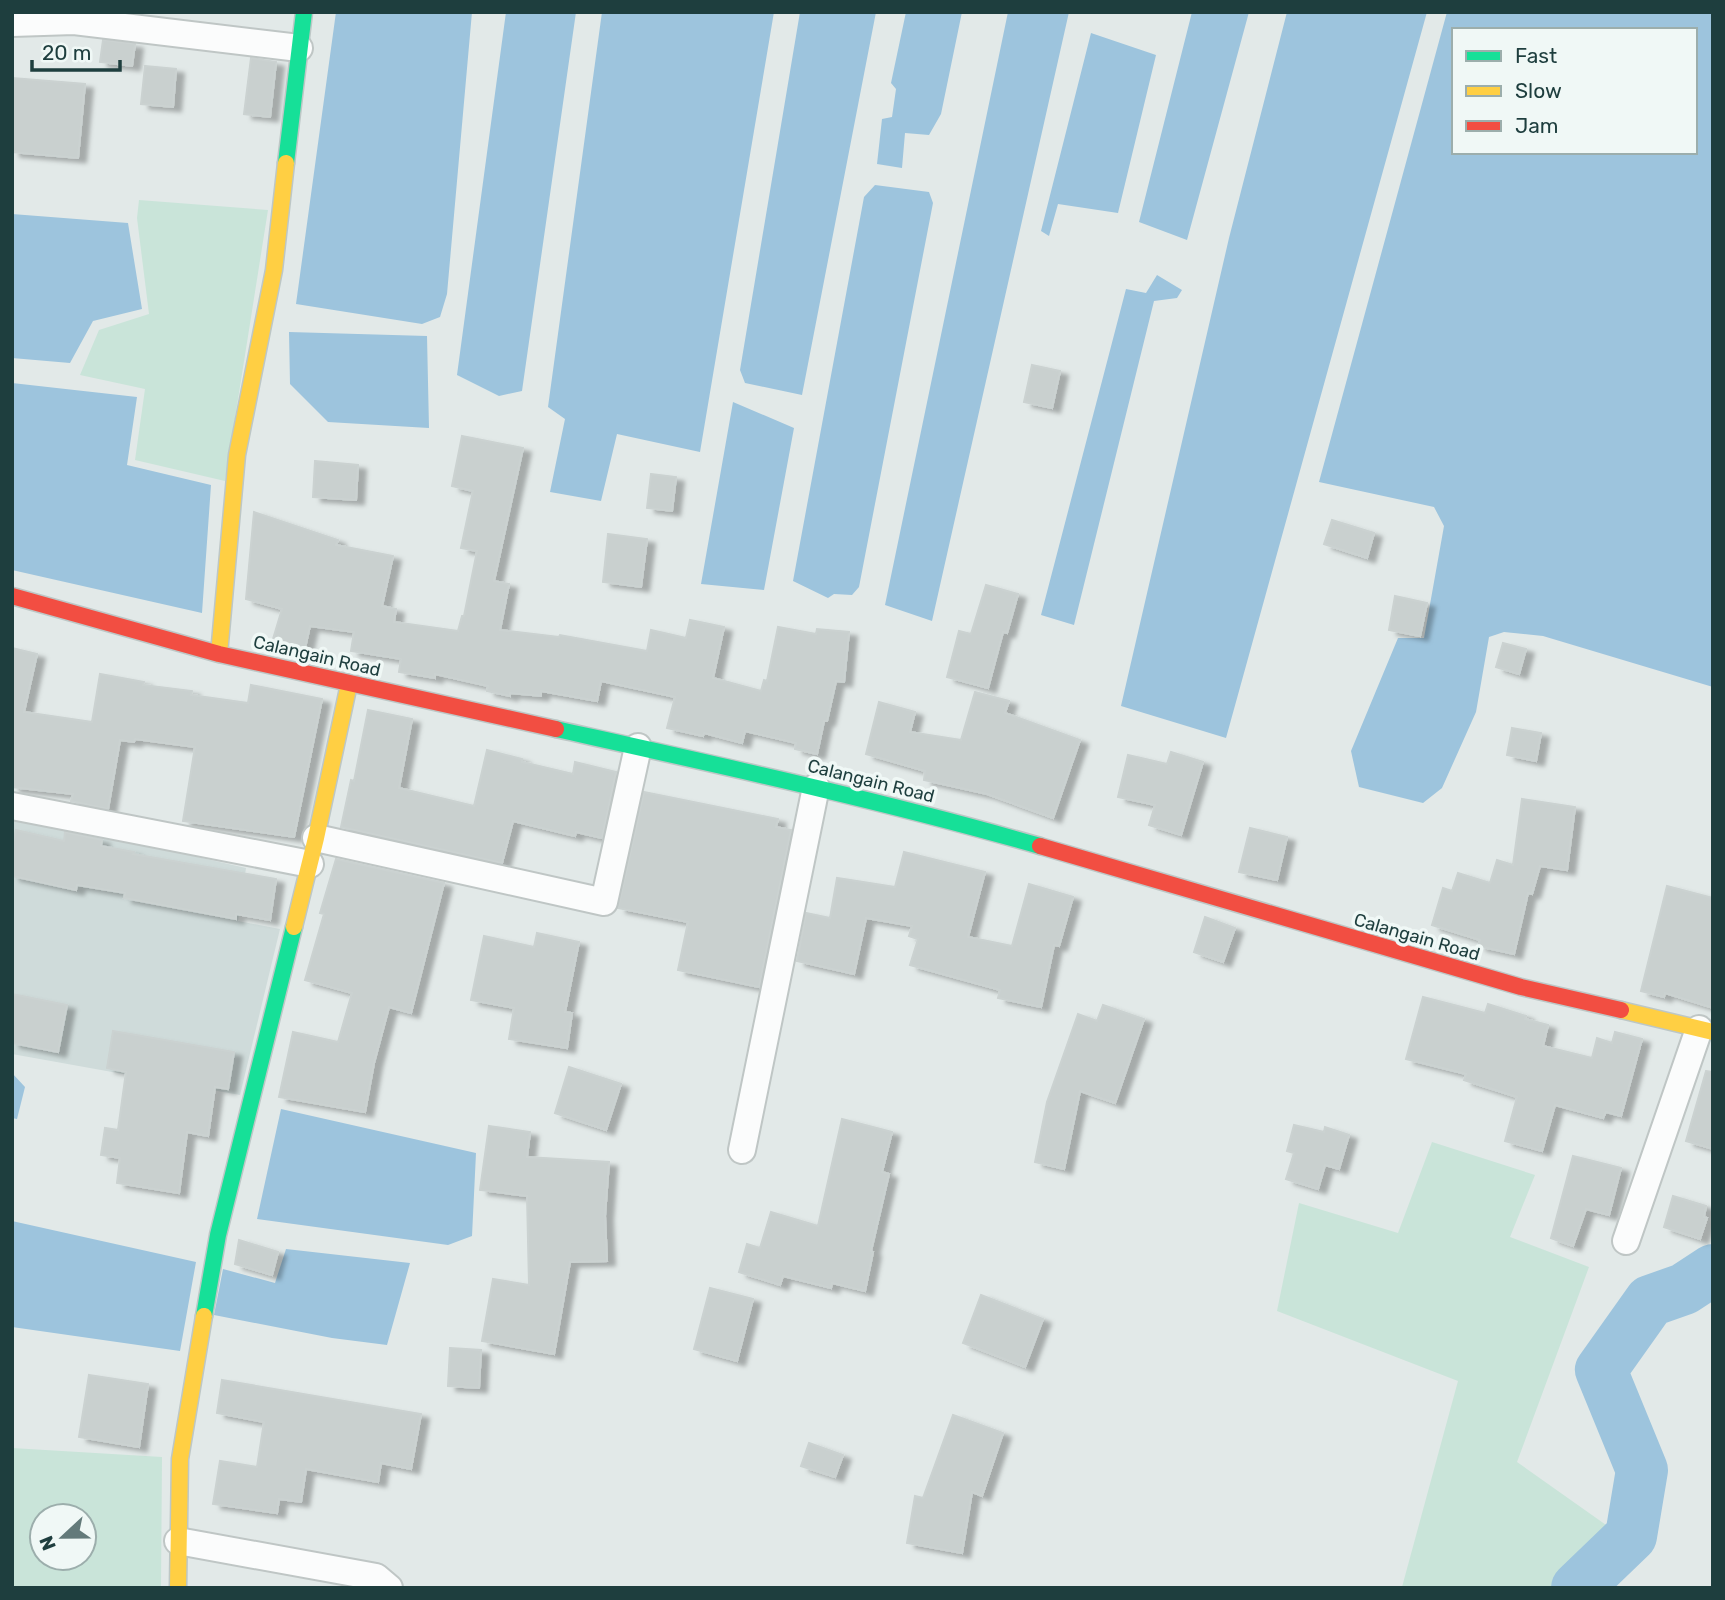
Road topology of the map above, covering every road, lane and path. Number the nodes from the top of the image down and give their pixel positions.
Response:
1 (304, 12) edge
2 (12, 23) edge
3 (299, 48) junction
4 (12, 596) edge
5 (219, 654) junction
6 (349, 684) junction
7 (638, 747) junction
8 (816, 787) junction
9 (12, 806) edge
10 (316, 838) junction
11 (310, 864) junction
12 (1706, 1031) edge
13 (742, 1150) dead end
14 (1626, 1241) dead end
15 (178, 1541) junction
16 (178, 1588) edge
17 (389, 1588) edge

1 - 3 street
2 - 3 street
3 - 5 street
4 - 5 street, Calangain Road
5 - 6 street, Calangain Road
6 - 7 street, Calangain Road
6 - 10 street
7 - 8 street, Calangain Road
7 - 10 street
8 - 12 street, Calangain Road
8 - 13 street
9 - 11 street
10 - 11 street
11 - 15 street
12 - 14 street
15 - 16 street
15 - 17 street

